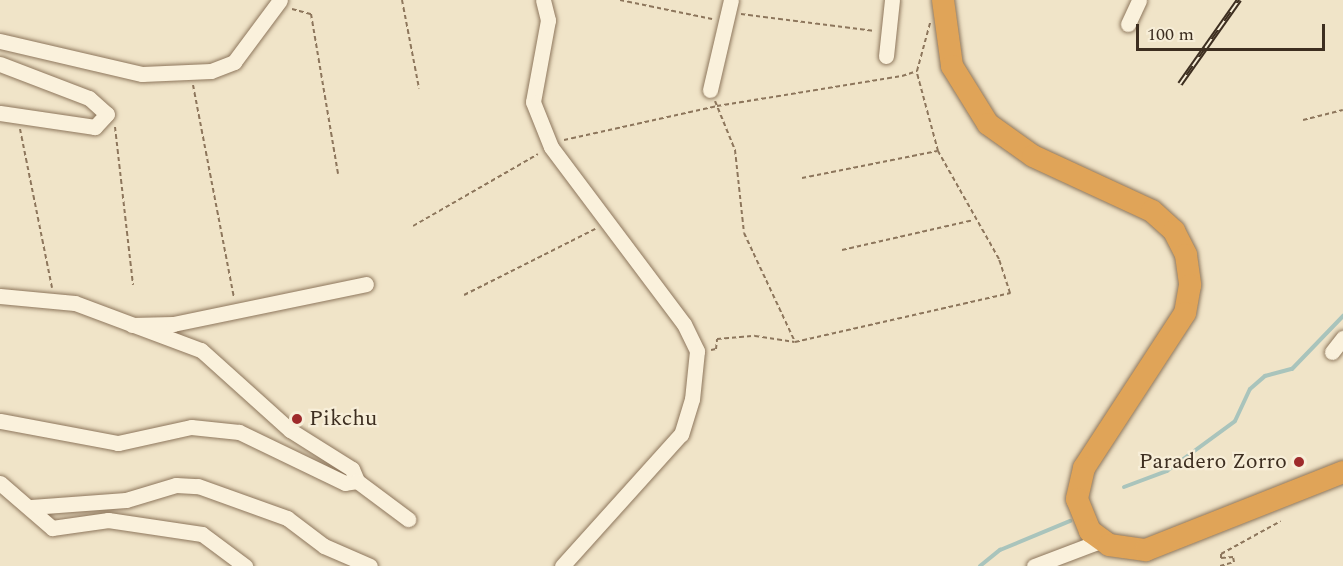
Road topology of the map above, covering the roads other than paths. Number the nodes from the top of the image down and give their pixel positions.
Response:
1 (280, 0) edge
2 (543, 0) edge
3 (730, 0) edge
4 (892, 0) edge
5 (1139, 0) edge
6 (943, 8) edge
7 (1128, 24) dead end
8 (0, 41) edge
9 (886, 56) dead end
10 (0, 64) edge
11 (711, 90) road end
12 (0, 113) edge
13 (366, 284) dead end
14 (0, 296) edge
15 (129, 325) junction
16 (1343, 338) edge
17 (1332, 352) dead end
18 (0, 421) edge
19 (1343, 472) edge
20 (357, 481) junction
21 (0, 483) edge
22 (31, 507) junction
23 (408, 519) dead end
24 (1100, 541) junction
25 (245, 566) edge
26 (370, 566) edge
27 (562, 566) edge
28 (1034, 566) edge

1 - 8 street
2 - 27 street
3 - 11 street
4 - 9 street
5 - 7 street
6 - 24 highway
10 - 12 street
13 - 15 street
14 - 15 street
15 - 20 street
16 - 17 street
18 - 20 street
19 - 24 highway
20 - 23 street
21 - 22 street
22 - 25 street
22 - 26 street
24 - 28 street

